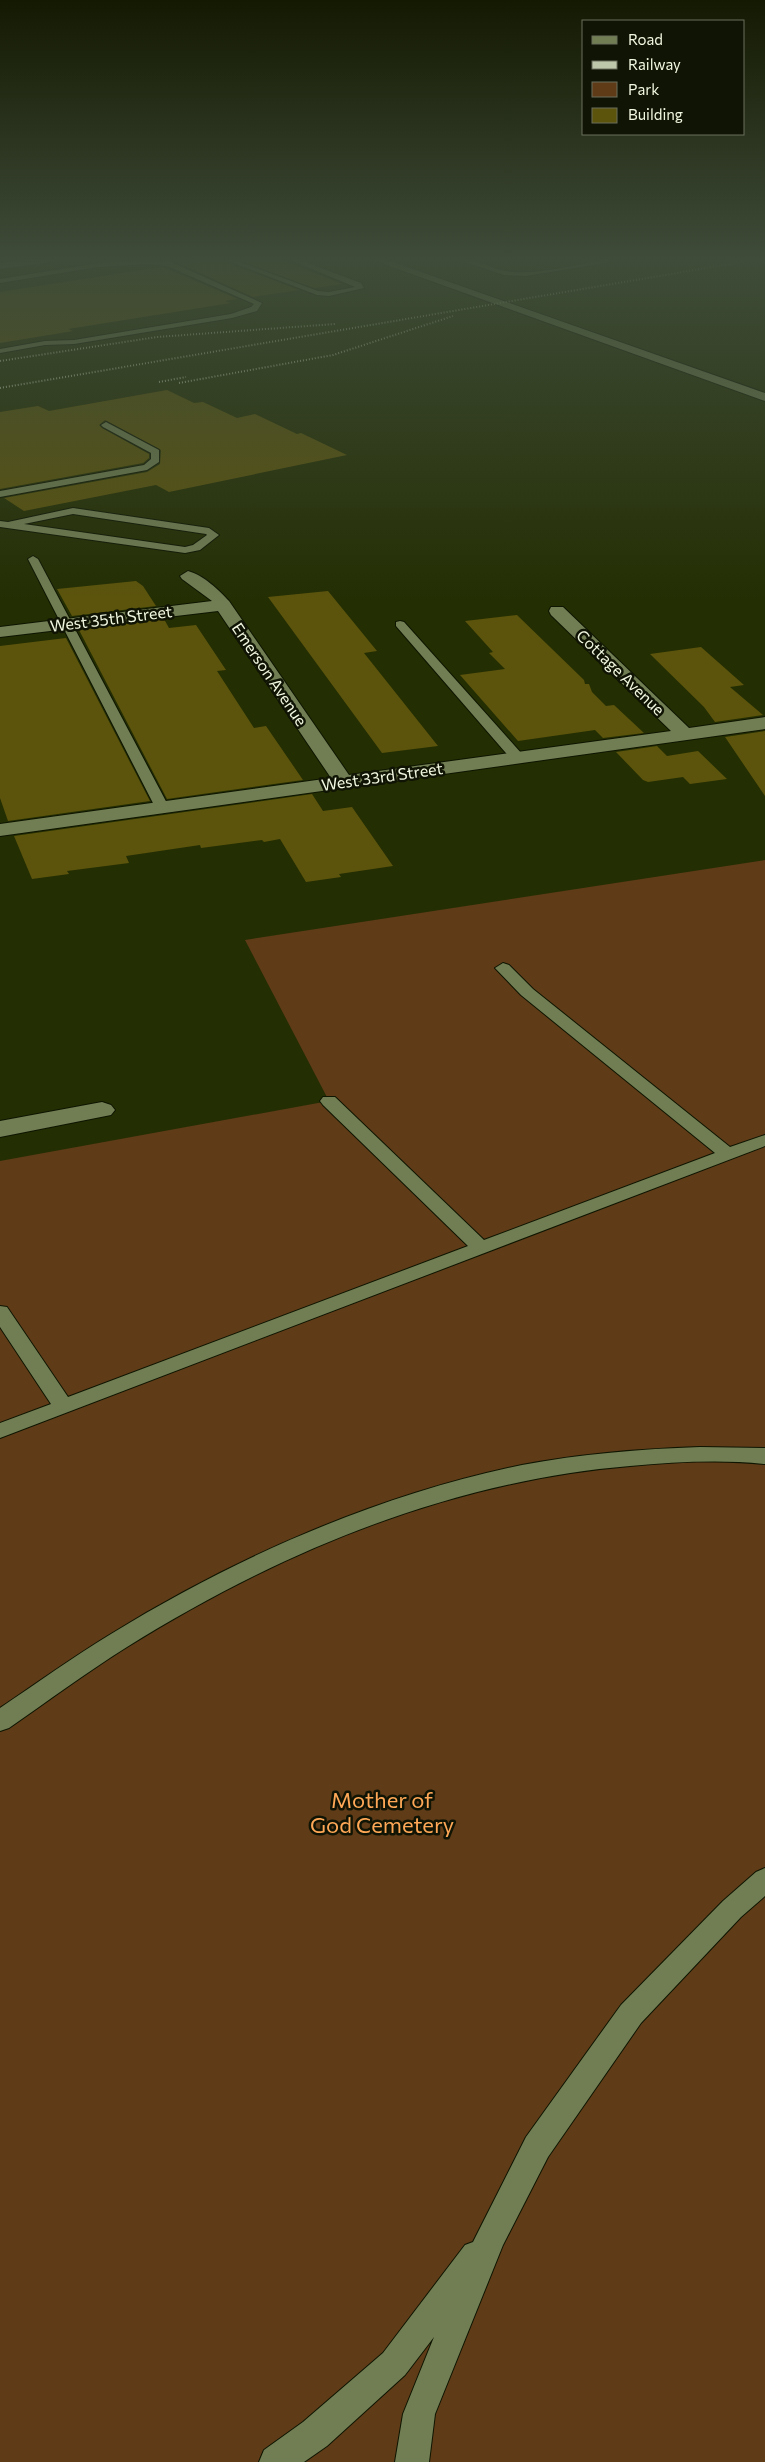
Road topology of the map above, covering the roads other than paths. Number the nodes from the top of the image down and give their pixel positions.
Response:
1 (700, 374) edge
2 (765, 397) edge
3 (106, 425) dead end
4 (0, 494) edge
5 (5, 524) edge
6 (33, 559) dead end
7 (188, 576) dead end
8 (223, 605) junction
9 (558, 611) dead end
10 (68, 624) junction
11 (400, 624) dead end
12 (0, 632) edge
13 (765, 723) edge
14 (685, 734) junction
15 (517, 757) junction
16 (343, 781) junction
17 (162, 807) junction
18 (0, 830) edge
19 (503, 968) dead end
20 (329, 1101) dead end
21 (102, 1110) dead end
22 (0, 1129) edge
23 (765, 1140) edge
24 (728, 1154) junction
25 (481, 1248) junction
26 (0, 1312) edge
27 (64, 1407) junction
28 (0, 1431) edge
29 (765, 1456) edge
30 (0, 1721) edge
31 (765, 1880) edge
32 (491, 2236) junction
33 (276, 2462) edge
34 (412, 2462) edge

1 - 2 street
3 - 4 lane
5 - 5 lane
6 - 10 lane
7 - 8 street, Emerson Avenue
8 - 10 street, West 35th Street
8 - 16 street, Emerson Avenue
9 - 14 street, Cottage Avenue
10 - 12 street, West 35th Street
10 - 17 lane
11 - 15 lane
13 - 14 street, West 33rd Street
14 - 15 street, West 33rd Street
15 - 16 street, West 33rd Street
16 - 17 street, West 33rd Street
17 - 18 street, West 33rd Street
19 - 24 lane
20 - 25 lane
21 - 22 street
23 - 24 lane
24 - 25 lane
25 - 27 lane
26 - 27 lane
27 - 28 lane
29 - 30 lane
31 - 32 lane
32 - 33 lane
32 - 34 lane

